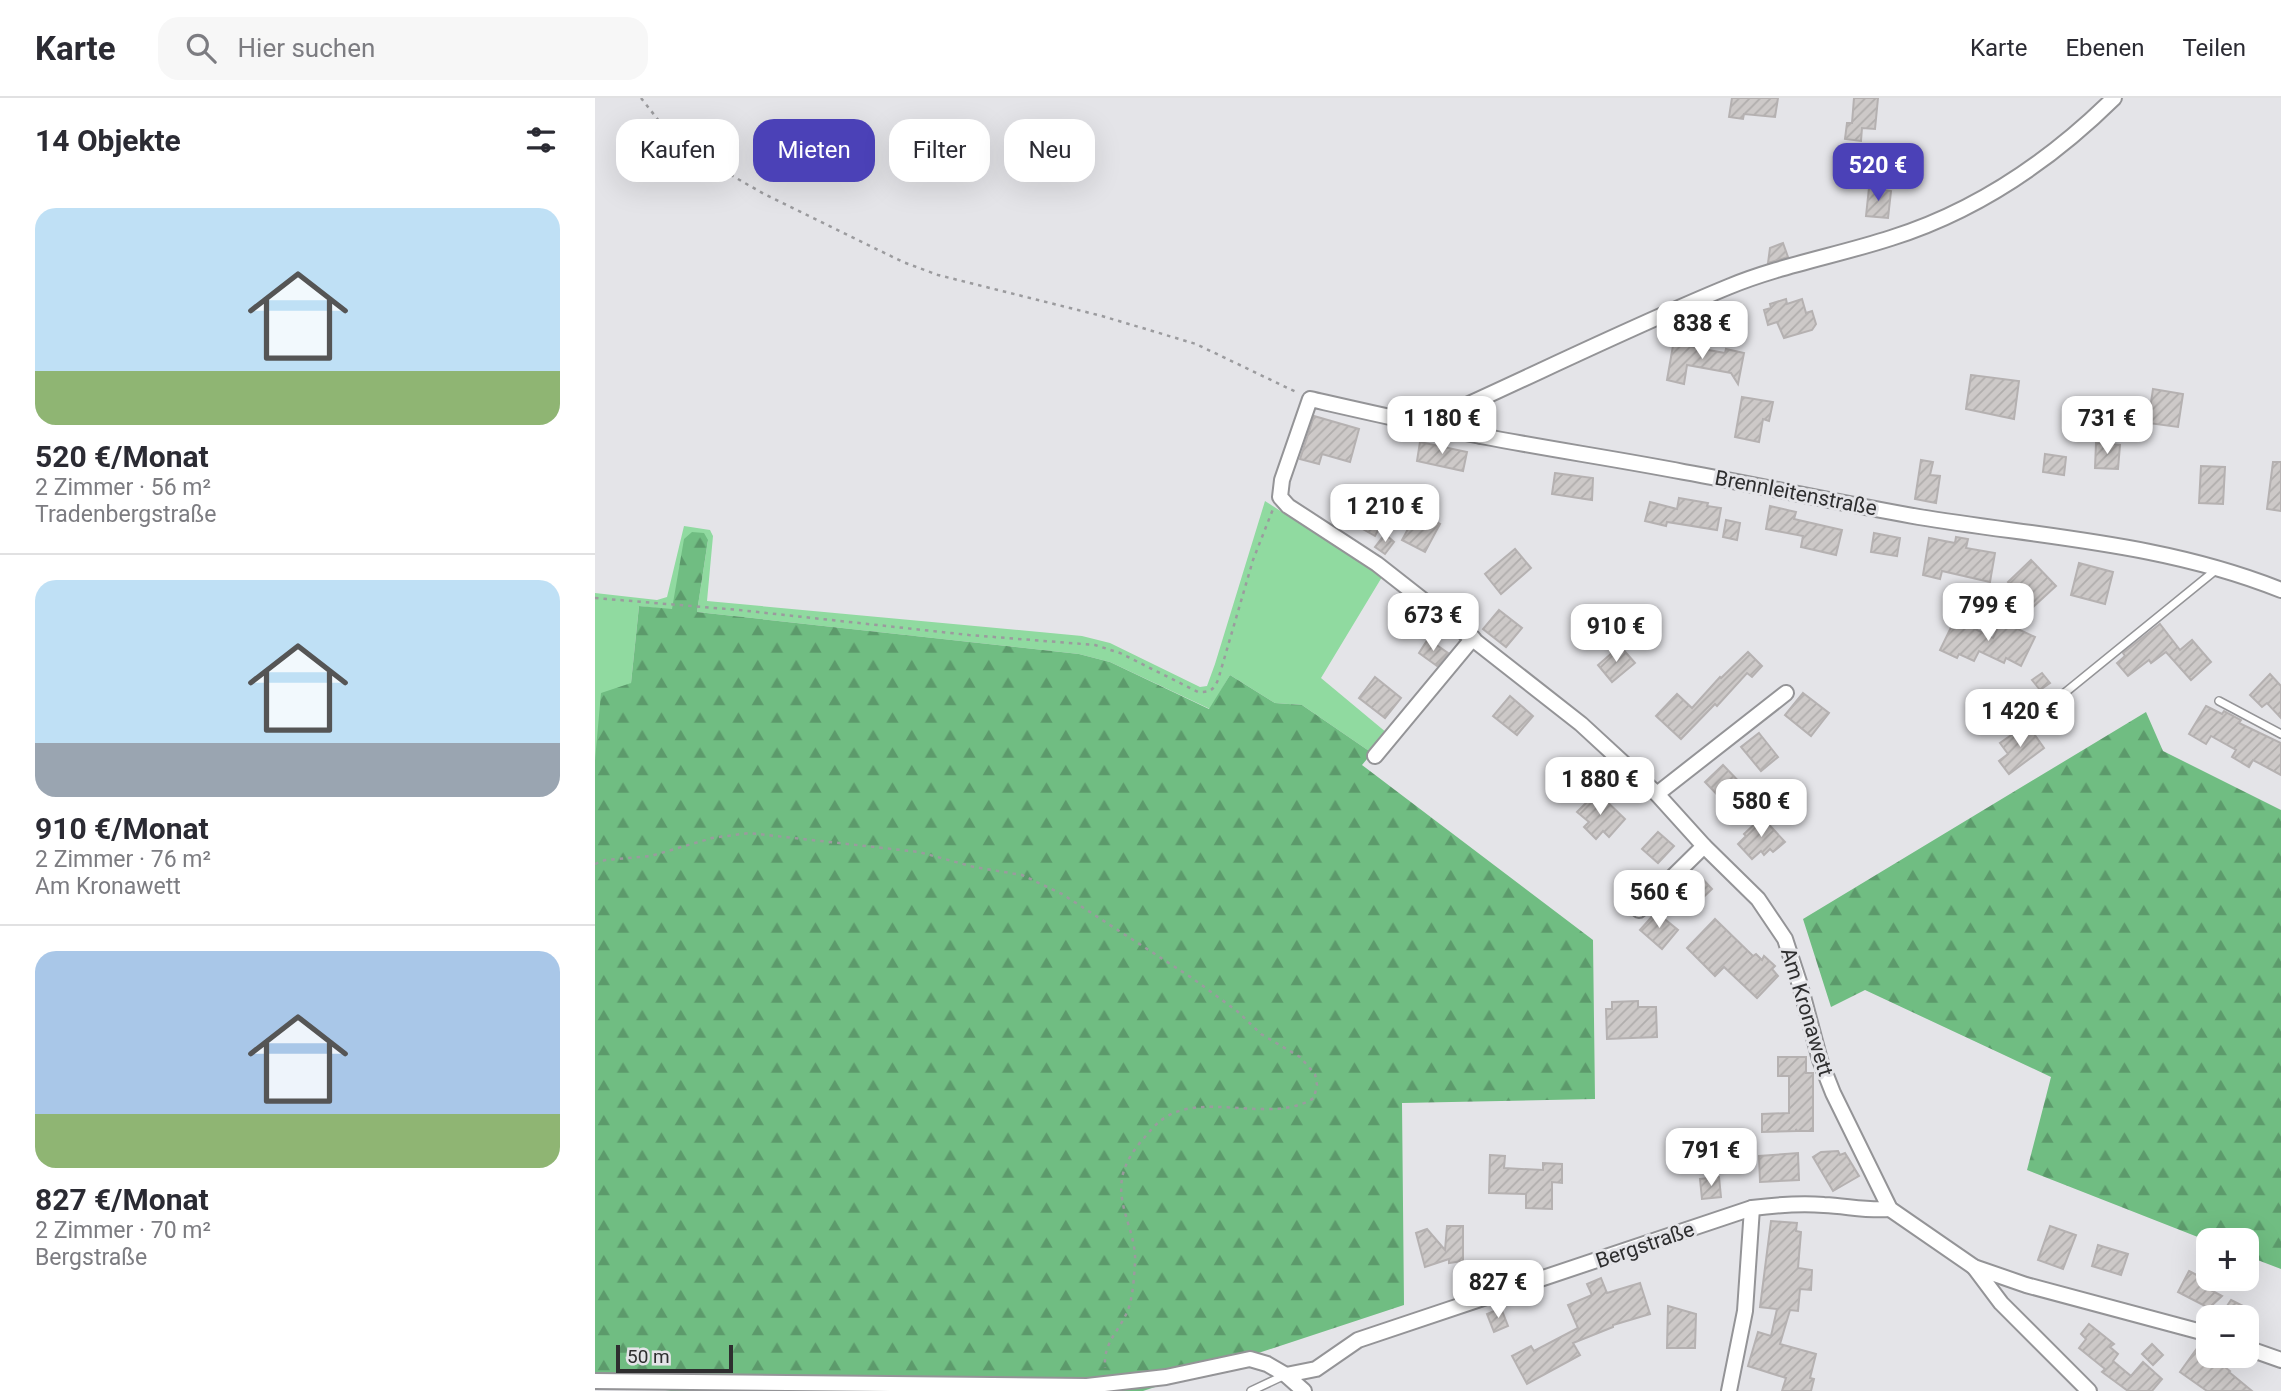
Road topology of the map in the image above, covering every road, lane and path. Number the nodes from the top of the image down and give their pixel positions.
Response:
1 (641, 98) edge
2 (2114, 98) edge
3 (1310, 399) junction
4 (1477, 401) junction
5 (1419, 424) junction
6 (1481, 436) junction
7 (1280, 497) junction
8 (2218, 568) junction
9 (2281, 590) edge
10 (595, 598) edge
11 (1473, 638) junction
12 (1786, 693) dead end
13 (2219, 701) dead end
14 (2035, 716) dead end
15 (2281, 734) edge
16 (1375, 756) dead end
17 (1657, 794) junction
18 (1704, 846) junction
19 (595, 863) edge
20 (1639, 910) dead end
21 (1752, 1208) junction
22 (1890, 1209) junction
23 (1974, 1267) junction
24 (2196, 1331) edge
25 (2259, 1352) edge
26 (2281, 1360) edge
27 (1286, 1375) junction
28 (595, 1381) edge
29 (1107, 1384) junction
30 (1251, 1391) edge
31 (1304, 1391) edge
32 (1729, 1391) edge
33 (2089, 1391) edge

1 - 3 path
2 - 4 street
3 - 5 street, Brennleitenstraße
3 - 7 street
4 - 5 street
4 - 6 street
5 - 6 street, Brennleitenstraße
6 - 8 street, Brennleitenstraße
7 - 10 path
7 - 11 street, Am Kronawett
8 - 9 street, Brennleitenstraße
8 - 14 lane
11 - 16 street
11 - 17 street, Am Kronawett
12 - 17 street
13 - 15 lane
17 - 18 street, Am Kronawett
18 - 20 street
18 - 22 street, Am Kronawett
19 - 29 path
21 - 22 street, Bergstraße
21 - 27 street, Bergstraße
21 - 32 street
22 - 23 street, Am Kronawett
23 - 24 street, Am Kronawett
23 - 33 street
25 - 26 street
27 - 29 street
27 - 30 lane
27 - 31 street
28 - 29 street

